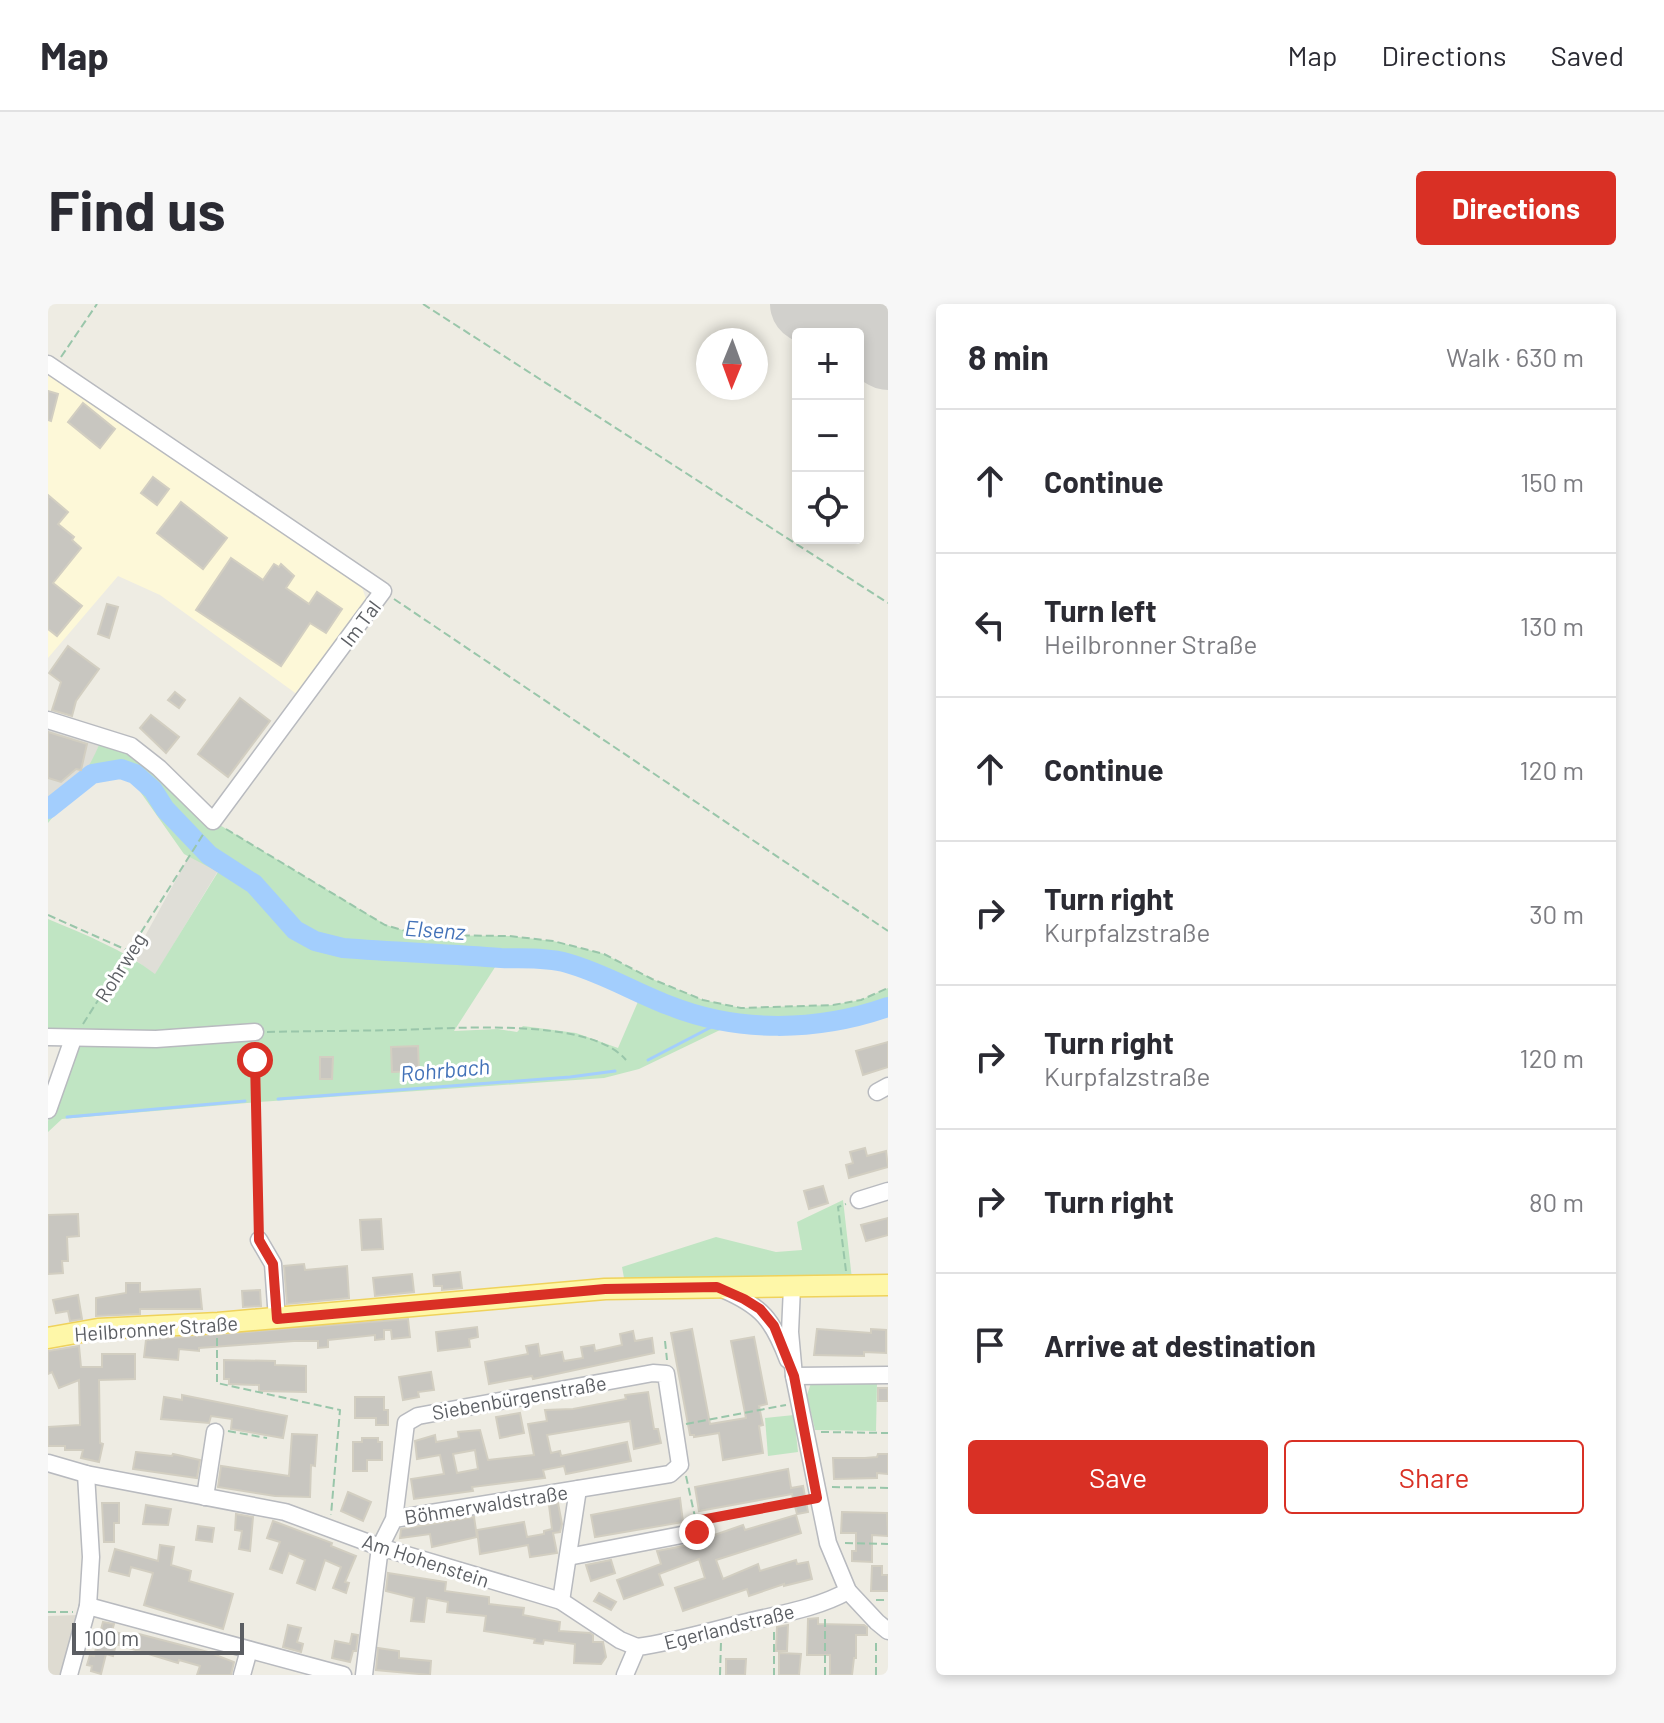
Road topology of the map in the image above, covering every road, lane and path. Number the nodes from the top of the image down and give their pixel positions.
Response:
1 (97, 304) edge
2 (423, 304) edge
3 (51, 366) edge
4 (383, 591) junction
5 (888, 603) edge
6 (48, 720) edge
7 (210, 826) junction
8 (48, 915) edge
9 (888, 931) edge
10 (130, 952) junction
11 (888, 988) edge
12 (255, 1032) junction
13 (48, 1037) edge
14 (73, 1039) junction
15 (626, 1060) dead end
16 (48, 1110) edge
17 (888, 1191) edge
18 (859, 1200) joint
19 (259, 1240) joint
20 (846, 1272) dead end
21 (888, 1285) edge
22 (717, 1287) junction
23 (784, 1287) junction
24 (277, 1319) junction
25 (774, 1326) junction
26 (48, 1338) edge
27 (665, 1341) dead end
28 (217, 1346) dead end
29 (666, 1374) junction
30 (888, 1375) edge
31 (794, 1376) junction
32 (799, 1402) junction
33 (673, 1426) junction
34 (218, 1431) joint
35 (818, 1432) dead end
36 (888, 1433) edge
37 (267, 1438) dead end
38 (48, 1463) edge
39 (680, 1465) junction
40 (86, 1474) junction
41 (888, 1488) edge
42 (578, 1489) junction
43 (821, 1492) junction
44 (205, 1497) junction
45 (394, 1519) junction
46 (330, 1529) junction
47 (697, 1532) dead end
48 (839, 1543) dead end
49 (888, 1544) edge
50 (380, 1547) junction
51 (568, 1557) junction
52 (848, 1591) junction
53 (871, 1600) dead end
54 (888, 1600) edge
55 (561, 1601) junction
56 (825, 1602) junction
57 (87, 1609) junction
58 (48, 1612) edge
59 (774, 1615) junction
60 (882, 1626) edge
61 (721, 1628) junction
62 (637, 1647) junction
63 (249, 1650) junction
64 (69, 1675) edge
65 (242, 1675) edge
66 (343, 1675) edge
67 (364, 1675) edge
68 (625, 1675) edge
69 (720, 1675) edge
70 (774, 1675) edge
71 (825, 1675) edge
72 (876, 1675) edge

1 - 3 path
2 - 5 path
3 - 4 street, Im Tal
4 - 7 street, Im Tal
4 - 9 path
6 - 7 street
7 - 10 path, Rohrweg
7 - 11 path
8 - 10 path
10 - 14 path, Rohrweg
12 - 14 street
12 - 15 path
12 - 19 path
13 - 14 street
14 - 16 street
17 - 18 street
18 - 20 path
19 - 24 street
21 - 23 main road, Heilbronner Straße
22 - 23 main road, Heilbronner Straße
22 - 24 main road, Heilbronner Straße
22 - 25 street
23 - 25 street
23 - 31 street
24 - 26 main road, Heilbronner Straße
25 - 31 street
27 - 29 path
28 - 46 path
29 - 33 street
29 - 45 street, Siebenbürgenstraße
30 - 31 street
31 - 32 street
32 - 33 path
32 - 43 street
33 - 39 street
34 - 37 path
34 - 44 street
35 - 36 path
38 - 40 street, Am Hohenstein
39 - 42 street, Böhmerwaldstraße
39 - 43 path
40 - 44 street, Am Hohenstein
40 - 57 street
41 - 43 path
42 - 45 street, Böhmerwaldstraße
42 - 51 street, Böhmerwaldstraße
43 - 52 street
44 - 46 street, Am Hohenstein
45 - 50 street, Siebenbürgenstraße
46 - 50 street, Am Hohenstein
47 - 51 street
48 - 49 path
50 - 55 street, Am Hohenstein
50 - 67 street, Siebenbürgenstraße
51 - 55 street, Böhmerwaldstraße
52 - 56 street, Egerlandstraße
52 - 60 street
53 - 54 path
55 - 62 street, Am Hohenstein
56 - 59 street, Egerlandstraße
56 - 71 path
57 - 58 path
57 - 63 street
57 - 64 street
59 - 61 street, Egerlandstraße
59 - 70 path
60 - 72 path
61 - 62 street, Egerlandstraße
61 - 69 path
62 - 68 street, Egerlandstraße
63 - 65 street
63 - 66 street

